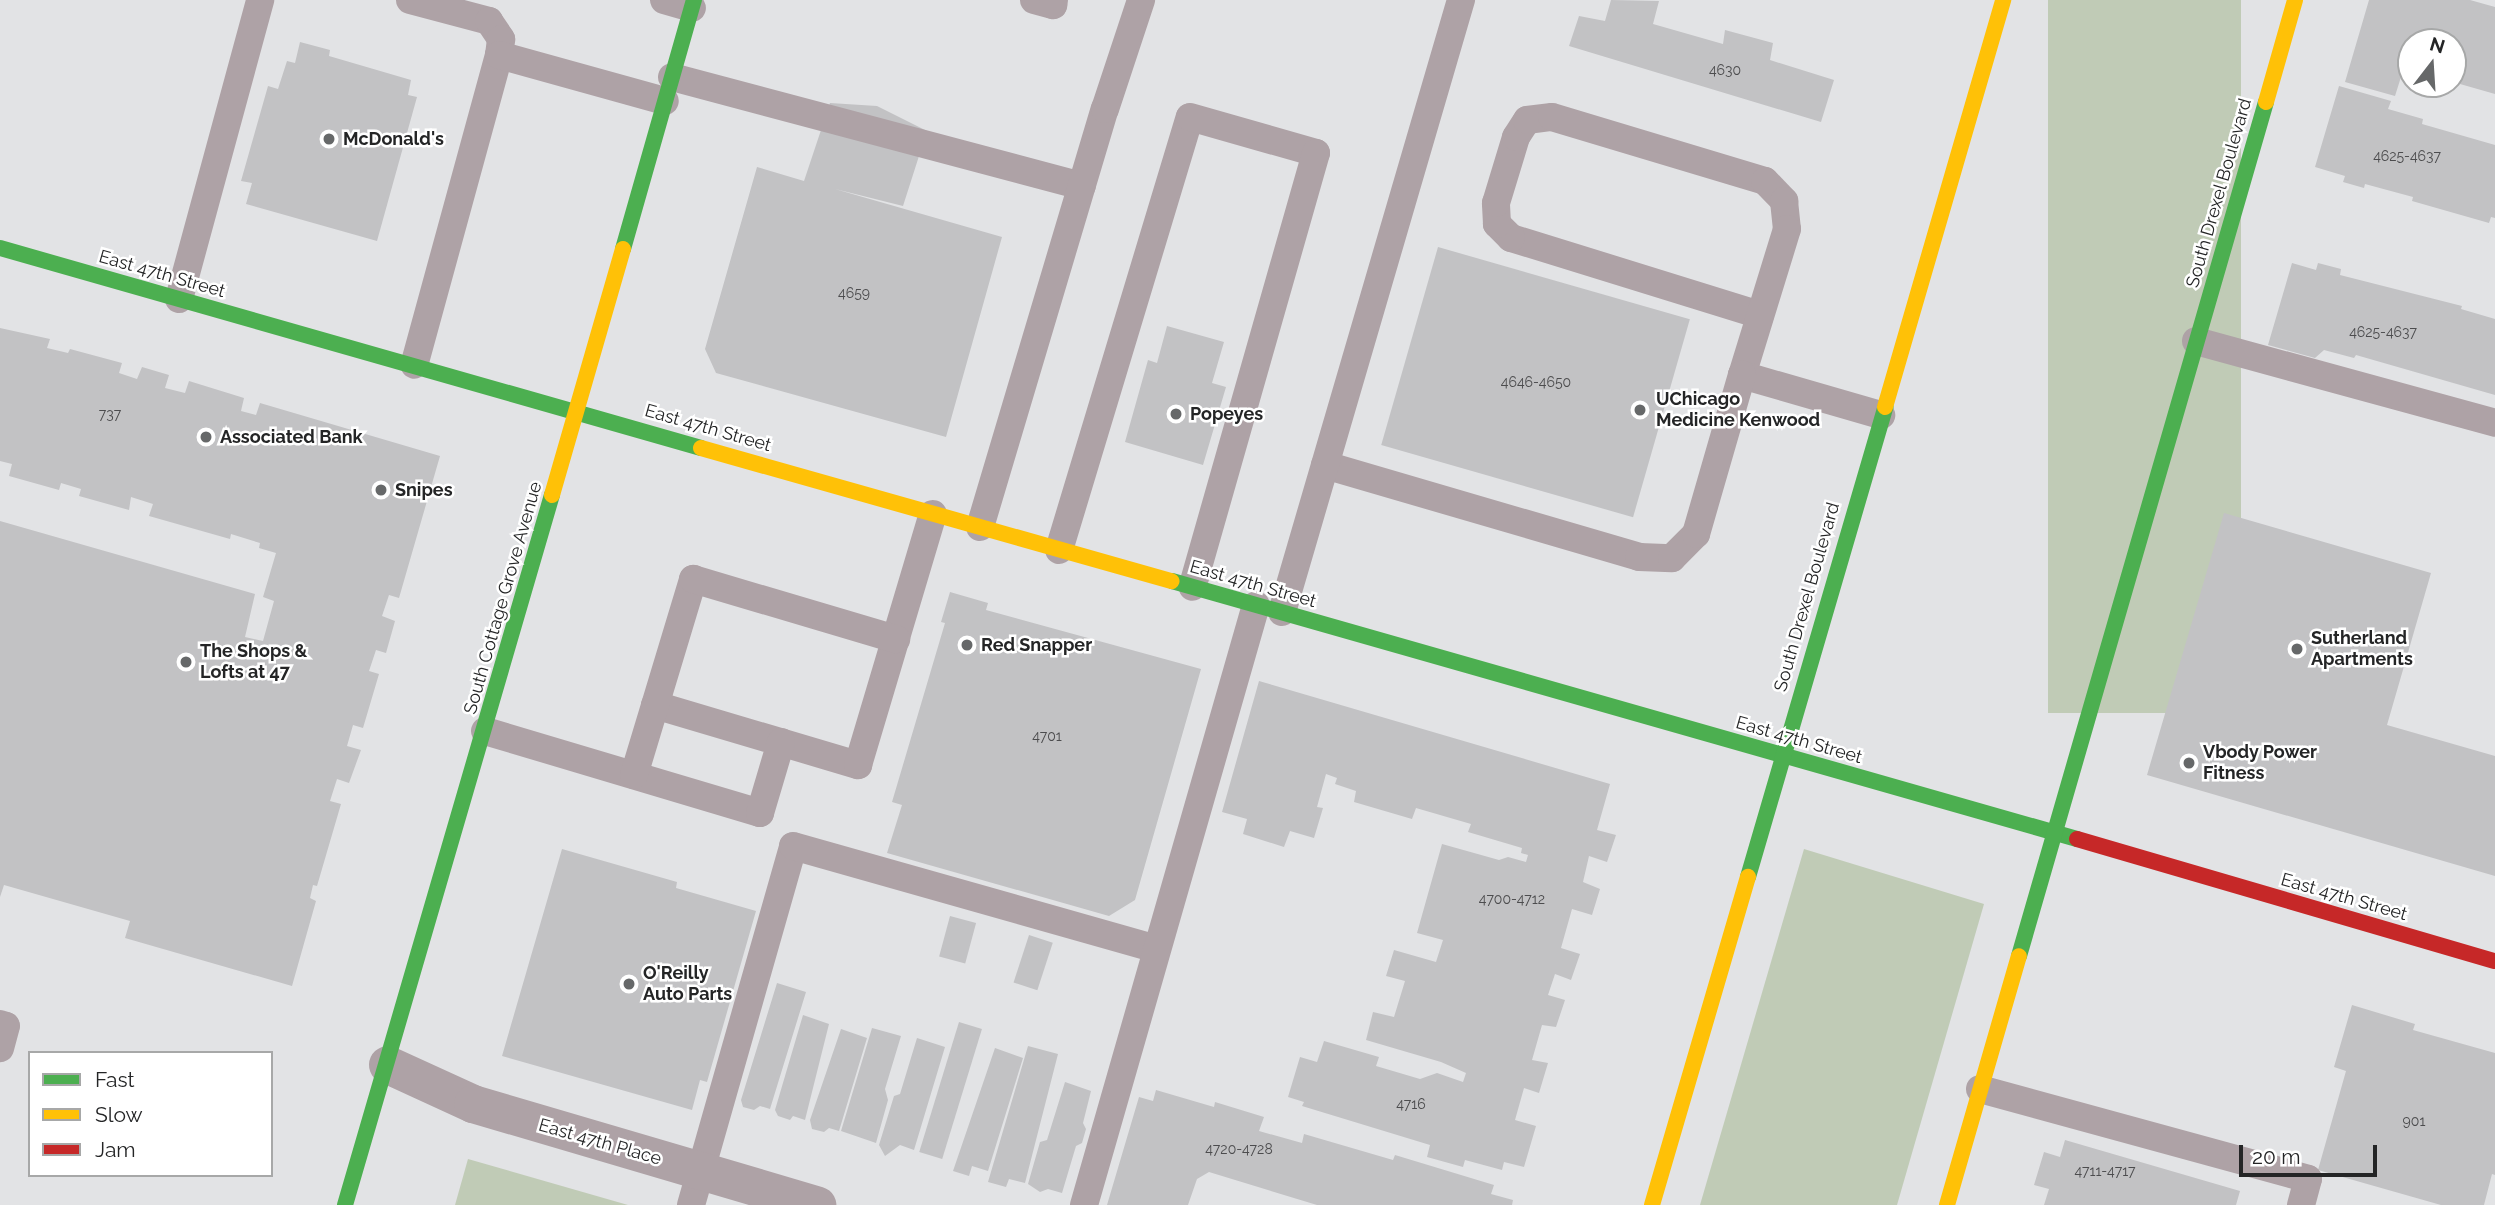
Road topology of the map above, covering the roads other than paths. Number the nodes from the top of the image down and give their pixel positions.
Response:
1 (260, 0) edge
2 (410, 0) edge
3 (664, 0) edge
4 (1034, 0) edge
5 (1055, 0) edge
6 (1141, 0) edge
7 (1461, 0) edge
8 (2003, 0) edge
9 (2295, 0) edge
10 (693, 4) edge
11 (499, 55) junction
12 (668, 89) junction
13 (1082, 186) junction
14 (0, 248) edge
15 (179, 299) junction
16 (1760, 316) junction
17 (2196, 341) junction
18 (414, 365) junction
19 (1742, 375) junction
20 (575, 411) junction
21 (1881, 415) junction
22 (2495, 423) edge
23 (1325, 465) junction
24 (933, 513) junction
25 (980, 527) junction
26 (1059, 550) junction
27 (1192, 587) junction
28 (1269, 609) junction
29 (896, 639) junction
30 (655, 705) junction
31 (485, 731) junction
32 (781, 742) junction
33 (1781, 755) junction
34 (634, 775) junction
35 (2053, 832) junction
36 (1157, 949) junction
37 (2495, 961) edge
38 (0, 1024) edge
39 (0, 1048) edge
40 (388, 1065) junction
41 (1980, 1089) junction
42 (695, 1188) edge
43 (345, 1205) edge
44 (817, 1205) edge
45 (1084, 1205) edge
46 (1652, 1205) edge
47 (1947, 1205) edge
48 (2301, 1205) edge

1 - 15 lane
2 - 11 lane
3 - 10 lane
4 - 5 lane
6 - 13 lane
7 - 23 lane
8 - 21 main road, South Drexel Boulevard
9 - 17 main road, South Drexel Boulevard
10 - 12 main road, South Cottage Grove Avenue
11 - 12 lane
11 - 18 lane
12 - 13 lane
12 - 20 main road, South Cottage Grove Avenue
13 - 25 lane
14 - 15 main road, East 47th Street
15 - 18 main road, East 47th Street
16 - 16 lane
16 - 19 lane
17 - 22 lane
17 - 35 main road, South Drexel Boulevard
18 - 20 main road, East 47th Street
19 - 21 lane
19 - 23 lane
20 - 24 main road, East 47th Street
20 - 31 main road, South Cottage Grove Avenue
21 - 33 main road, South Drexel Boulevard
23 - 28 lane
24 - 25 main road, East 47th Street
24 - 29 lane
25 - 26 main road, East 47th Street
26 - 27 main road, East 47th Street
26 - 27 lane
27 - 28 main road, East 47th Street
28 - 33 main road, East 47th Street
28 - 36 lane
29 - 30 lane
29 - 32 lane
30 - 32 lane
30 - 34 lane
31 - 34 lane
31 - 40 main road, South Cottage Grove Avenue
32 - 34 lane
33 - 35 main road, East 47th Street
33 - 46 main road, South Drexel Boulevard
35 - 37 main road, East 47th Street
35 - 41 main road, South Drexel Boulevard
36 - 42 lane
36 - 45 lane
38 - 39 lane
40 - 42 street, East 47th Place
40 - 43 main road, South Cottage Grove Avenue
41 - 47 main road, South Drexel Boulevard
41 - 48 lane
42 - 44 street, East 47th Place

